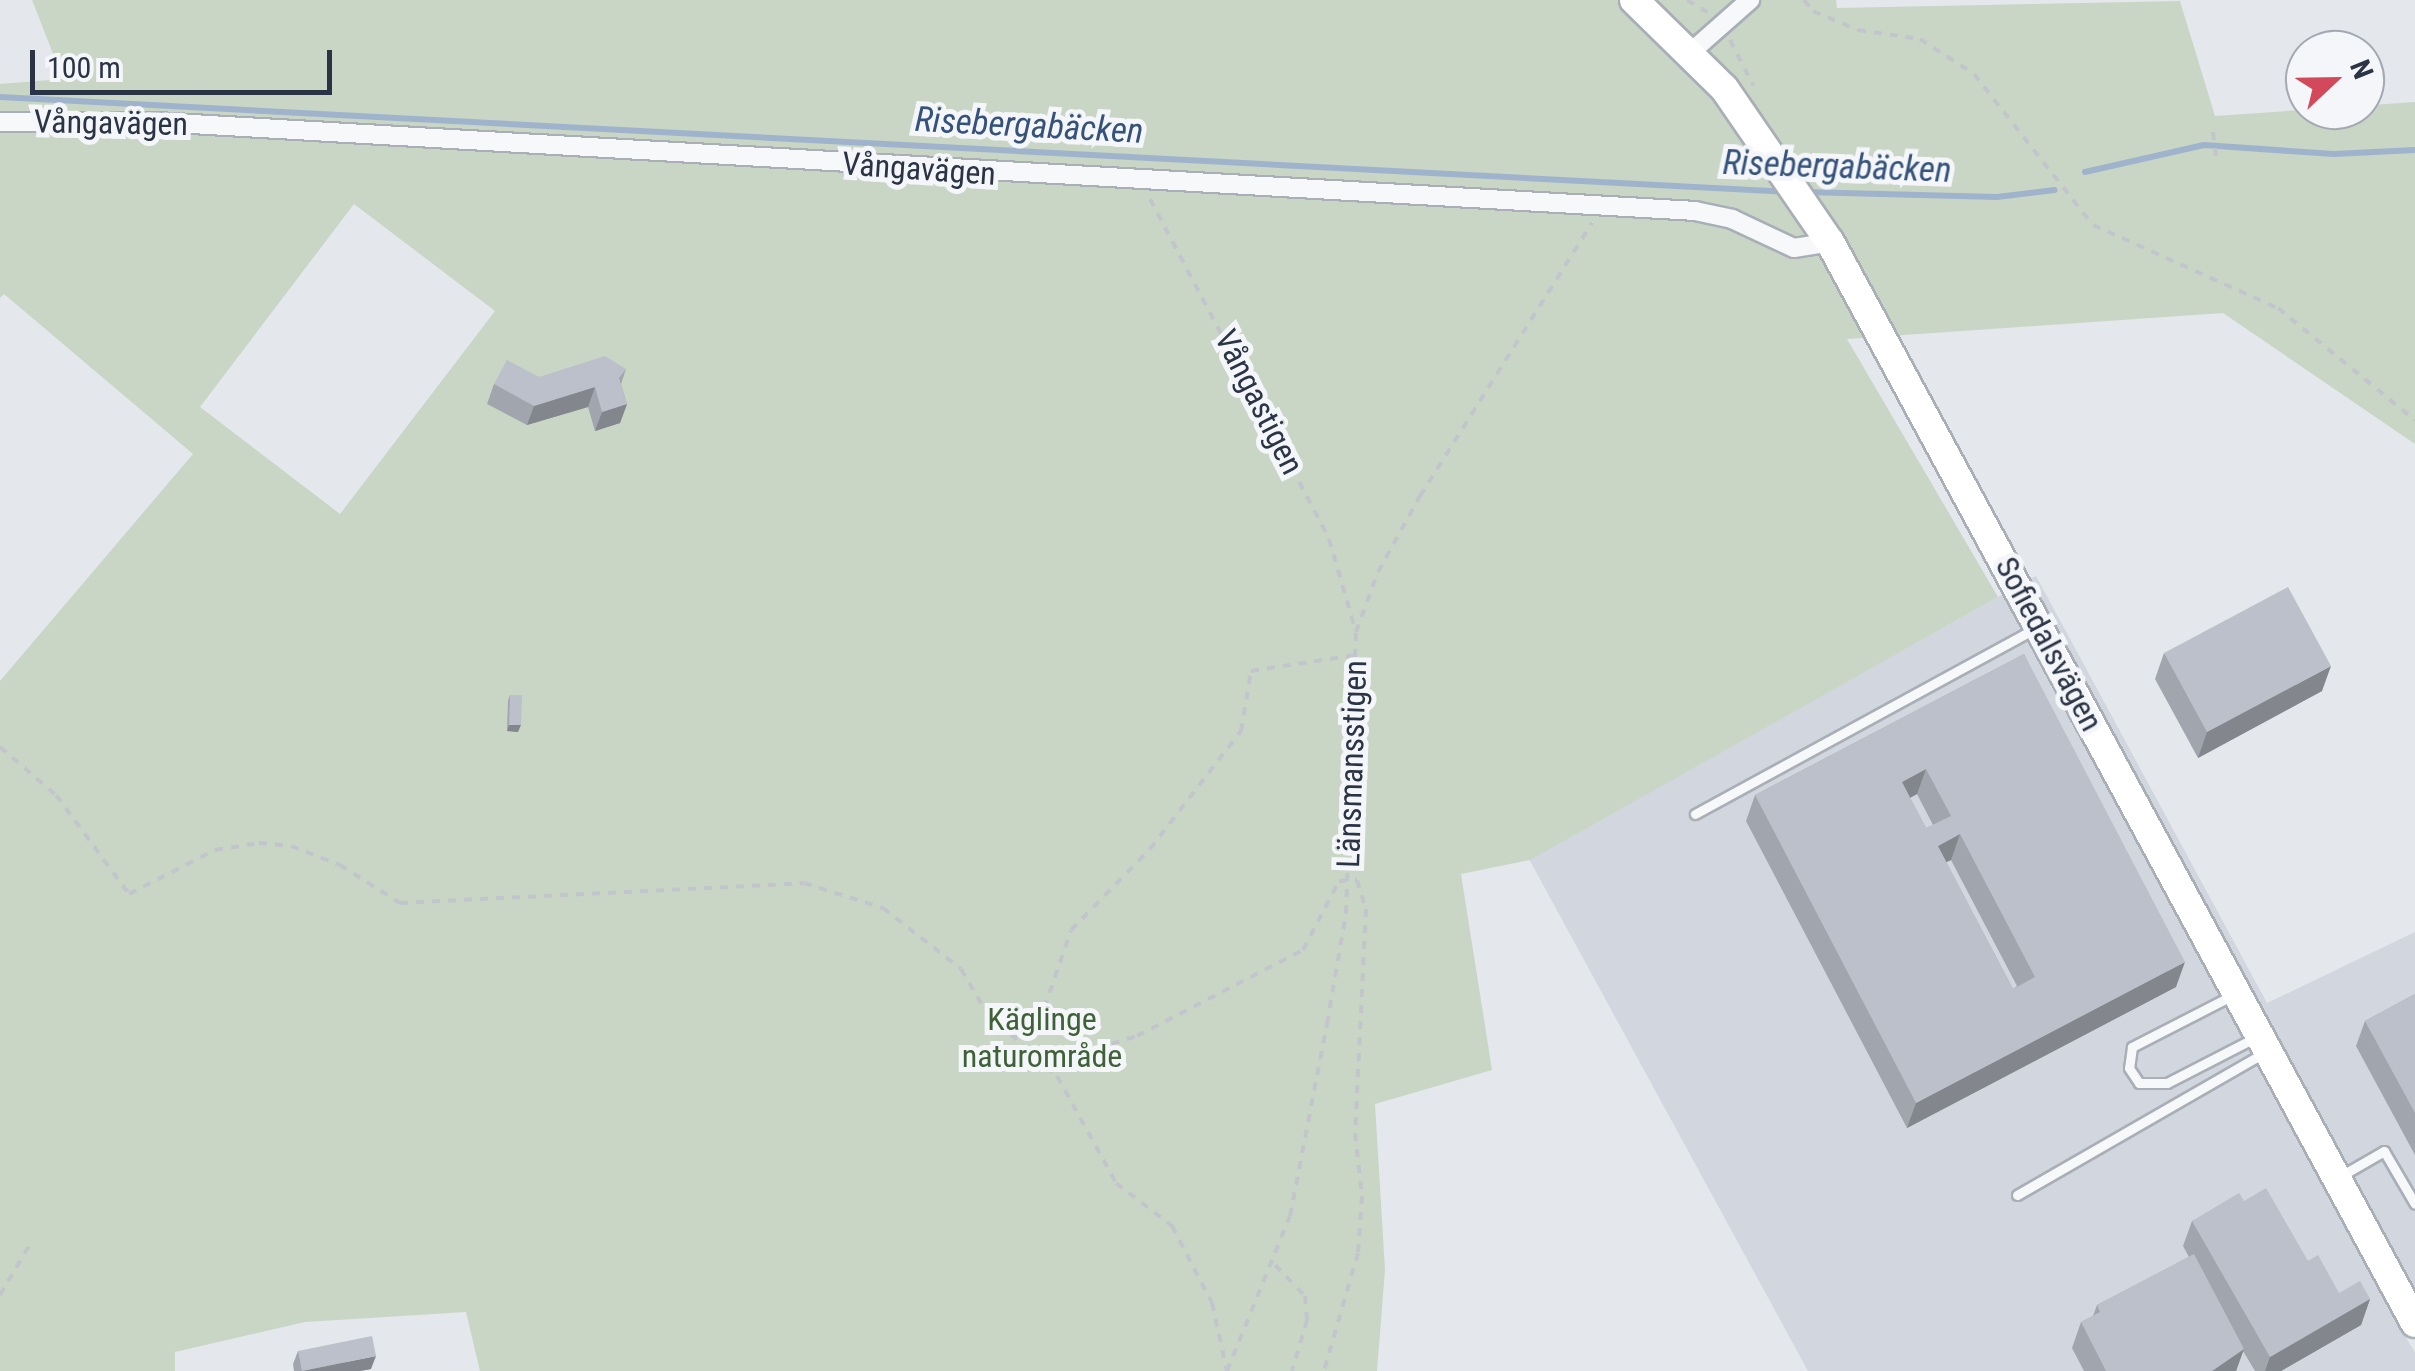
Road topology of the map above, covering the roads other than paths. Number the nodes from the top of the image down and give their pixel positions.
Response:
1 (1634, 0) edge
2 (1750, 0) edge
3 (1691, 52) junction
4 (0, 122) edge
5 (1826, 234) junction
6 (2040, 626) junction
7 (1695, 814) dead end
8 (2237, 992) junction
9 (2264, 1043) junction
10 (2337, 1178) junction
11 (2018, 1195) dead end
12 (2415, 1204) edge
13 (2415, 1323) edge

1 - 3 main road, Sofiedalsvägen
2 - 3 street
3 - 5 main road, Sofiedalsvägen
4 - 5 street, Vångavägen
5 - 6 main road, Sofiedalsvägen
6 - 7 lane
6 - 8 main road, Sofiedalsvägen
8 - 9 main road, Sofiedalsvägen
8 - 9 lane
9 - 10 main road, Sofiedalsvägen
9 - 11 lane
10 - 12 lane
10 - 13 main road, Sofiedalsvägen

